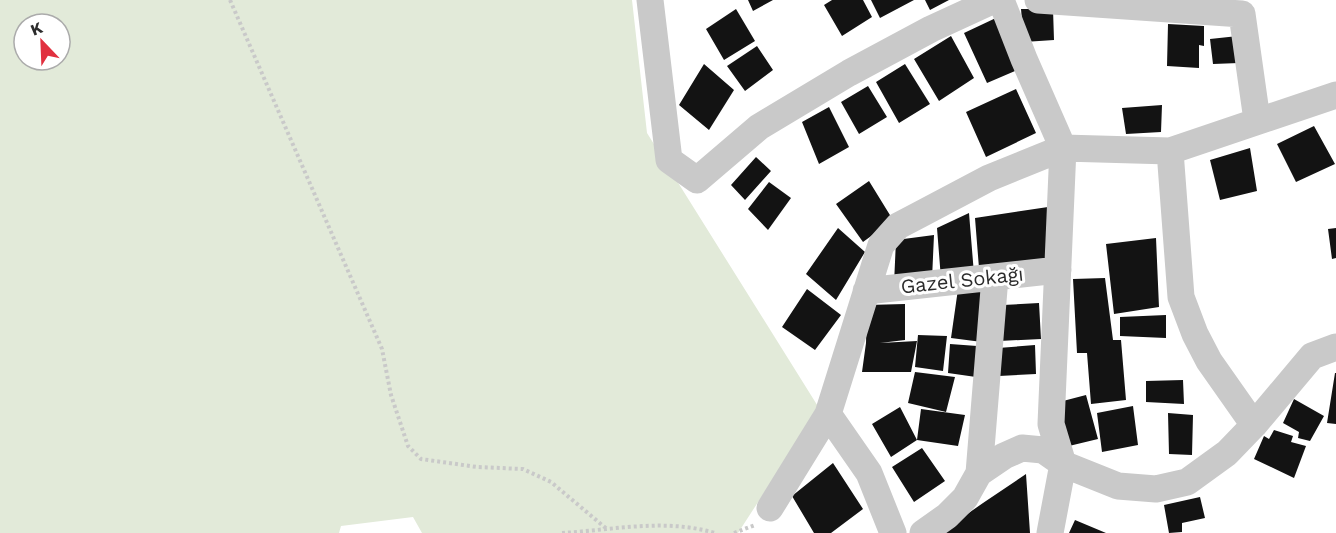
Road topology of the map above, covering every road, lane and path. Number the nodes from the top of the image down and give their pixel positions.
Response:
1 (230, 0) edge
2 (650, 0) edge
3 (994, 0) edge
4 (1001, 0) edge
5 (1038, 0) edge
6 (1241, 7) edge
7 (1336, 95) edge
8 (1257, 120) junction
9 (1062, 148) junction
10 (1170, 151) junction
11 (1058, 270) junction
12 (995, 277) junction
13 (866, 291) junction
14 (1336, 347) edge
15 (828, 414) junction
16 (1254, 425) junction
17 (1063, 464) junction
18 (979, 473) junction
19 (770, 508) dead end
20 (608, 530) junction
21 (562, 533) edge
22 (715, 533) edge
23 (893, 533) edge
24 (923, 533) edge
25 (1050, 533) edge

1 - 20 path
2 - 3 street
4 - 9 street
5 - 6 street
6 - 8 street
7 - 8 street
8 - 10 street
9 - 10 street
9 - 11 street
9 - 13 street
10 - 16 street
11 - 12 street, Gazel Sokağı
11 - 17 street
12 - 13 street, Gazel Sokağı
12 - 18 street
13 - 15 street
14 - 16 street
15 - 19 street
15 - 23 street
16 - 17 street
17 - 18 street
17 - 25 street
18 - 24 street
20 - 21 path
20 - 22 path

